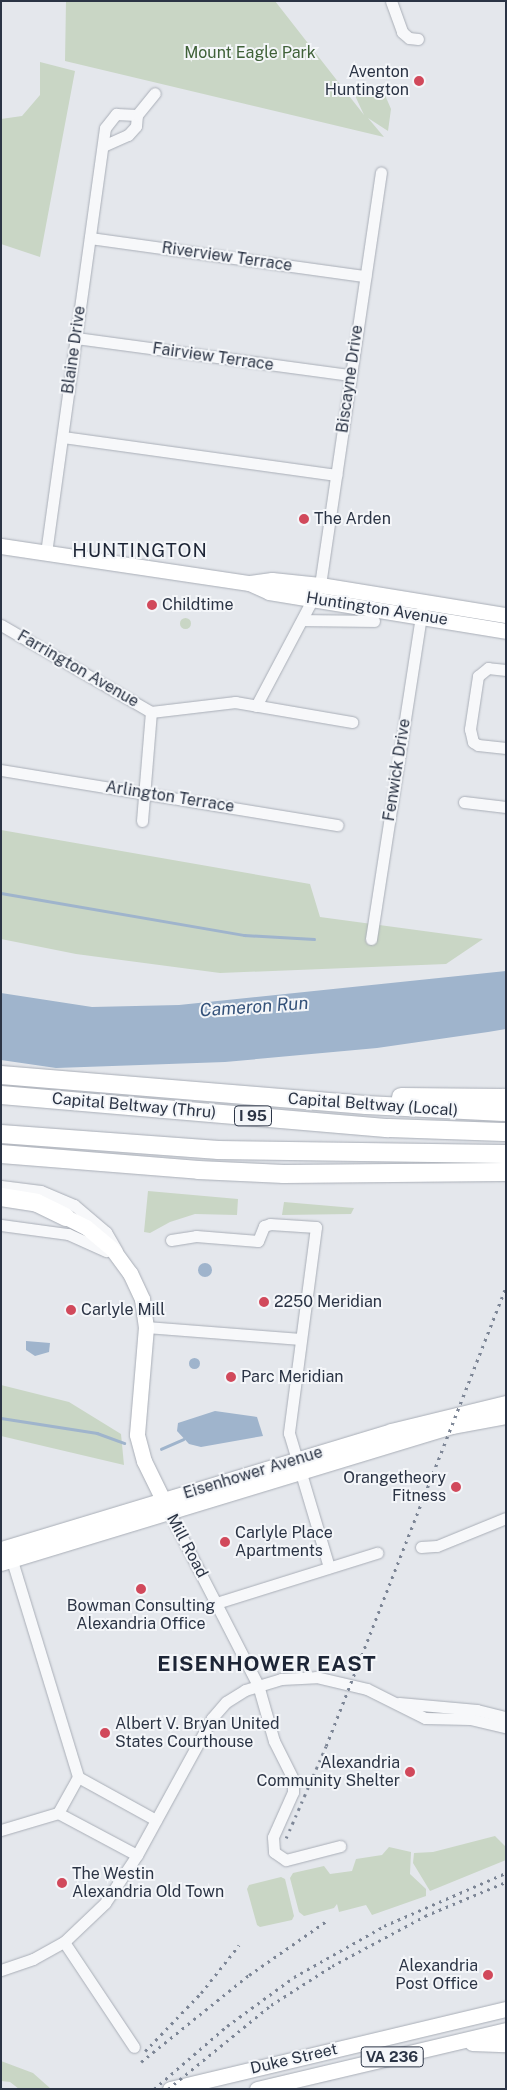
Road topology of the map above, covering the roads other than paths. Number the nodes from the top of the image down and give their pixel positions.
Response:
1 (391, 1) edge
2 (418, 39) dead end
3 (155, 93) dead end
4 (137, 115) junction
5 (103, 146) junction
6 (381, 172) dead end
7 (90, 238) junction
8 (365, 276) junction
9 (76, 338) junction
10 (351, 375) junction
11 (63, 437) junction
12 (336, 475) junction
13 (1, 546) edge
14 (46, 553) junction
15 (317, 592) junction
16 (422, 609) junction
17 (506, 615) edge
18 (303, 620) junction
19 (374, 621) dead end
20 (1, 625) edge
21 (506, 631) edge
22 (506, 670) edge
23 (256, 706) junction
24 (151, 712) junction
25 (352, 722) dead end
26 (506, 748) edge
27 (1, 770) edge
28 (144, 793) junction
29 (464, 802) dead end
30 (506, 807) edge
31 (142, 821) dead end
32 (338, 825) dead end
33 (371, 940) dead end
34 (1, 1075) edge
35 (1, 1095) edge
36 (258, 1097) junction
37 (506, 1098) edge
38 (506, 1112) edge
39 (506, 1132) edge
40 (1, 1134) edge
41 (1, 1154) edge
42 (506, 1154) edge
43 (506, 1172) edge
44 (1, 1186) edge
45 (1, 1197) edge
46 (1, 1208) edge
47 (66, 1217) junction
48 (1, 1225) edge
49 (172, 1240) dead end
50 (122, 1262) junction
51 (146, 1327) junction
52 (301, 1340) junction
53 (506, 1403) edge
54 (506, 1416) edge
55 (298, 1467) junction
56 (165, 1506) junction
57 (506, 1518) edge
58 (421, 1548) dead end
59 (376, 1553) dead end
60 (6, 1555) edge
61 (329, 1567) junction
62 (216, 1603) junction
63 (258, 1685) junction
64 (397, 1703) junction
65 (506, 1717) edge
66 (506, 1727) edge
67 (78, 1777) junction
68 (58, 1813) junction
69 (156, 1820) junction
70 (1, 1830) edge
71 (340, 1846) dead end
72 (137, 1855) junction
73 (64, 1942) junction
74 (1, 1970) edge
75 (506, 2009) edge
76 (506, 2030) edge
77 (446, 2044) junction
78 (506, 2044) edge
79 (134, 2047) dead end
80 (202, 2085) edge
81 (170, 2089) edge
82 (257, 2089) edge

1 - 2 street
3 - 4 street
4 - 5 street
4 - 5 street, Blaine Drive
5 - 7 street, Blaine Drive
6 - 8 street, Biscayne Drive
7 - 8 street, Riverview Terrace
7 - 9 street, Blaine Drive
8 - 10 street, Biscayne Drive
9 - 10 street, Fairview Terrace
9 - 11 street, Blaine Drive
10 - 12 street, Biscayne Drive
11 - 12 street
11 - 14 street, Blaine Drive
12 - 15 street, Biscayne Drive
13 - 14 main road, Huntington Avenue
14 - 15 main road, Huntington Avenue
15 - 16 main road, Huntington Avenue
15 - 18 street
16 - 17 main road, Huntington Avenue
16 - 21 main road, Huntington Avenue
16 - 33 street, Fenwick Drive
18 - 19 street
18 - 23 street
20 - 24 street, Farrington Avenue
22 - 26 street
23 - 24 street, Farrington Avenue
23 - 25 street, Farrington Avenue
24 - 28 street
27 - 28 street, Arlington Terrace
28 - 31 street
28 - 32 street, Arlington Terrace
29 - 30 street
34 - 36 highway, Capital Beltway (Local) / I 95
35 - 39 highway, Capital Beltway (Thru) / I 95
36 - 37 highway
36 - 38 highway, Capital Beltway (Local) / I 95
40 - 42 highway, I 95
41 - 43 highway
44 - 50 street, Mill Road
45 - 47 highway
46 - 47 highway
47 - 50 main road, Mill Road
48 - 50 street, Mill Road
49 - 52 street
50 - 51 main road, Mill Road
51 - 52 street
51 - 56 main road, Mill Road
52 - 55 street
53 - 55 main road, Eisenhower Avenue
54 - 55 main road, Eisenhower Avenue
55 - 56 main road, Eisenhower Avenue
55 - 61 street
56 - 60 main road, Eisenhower Avenue
56 - 62 street, Mill Road
57 - 58 street
59 - 61 street
60 - 67 street
61 - 62 street
62 - 63 street, Mill Road
63 - 64 street
63 - 69 street
63 - 71 street, Mill Road
64 - 65 street
64 - 66 street
67 - 68 street
67 - 69 street
68 - 70 street
68 - 72 street
69 - 72 street
72 - 73 street
73 - 74 street
73 - 79 street
75 - 80 main road, Duke Street / VA 236
76 - 77 main road, Duke Street / VA 236
77 - 78 main road
77 - 82 main road, Duke Street / VA 236
80 - 81 main road, Duke Street / VA 236

